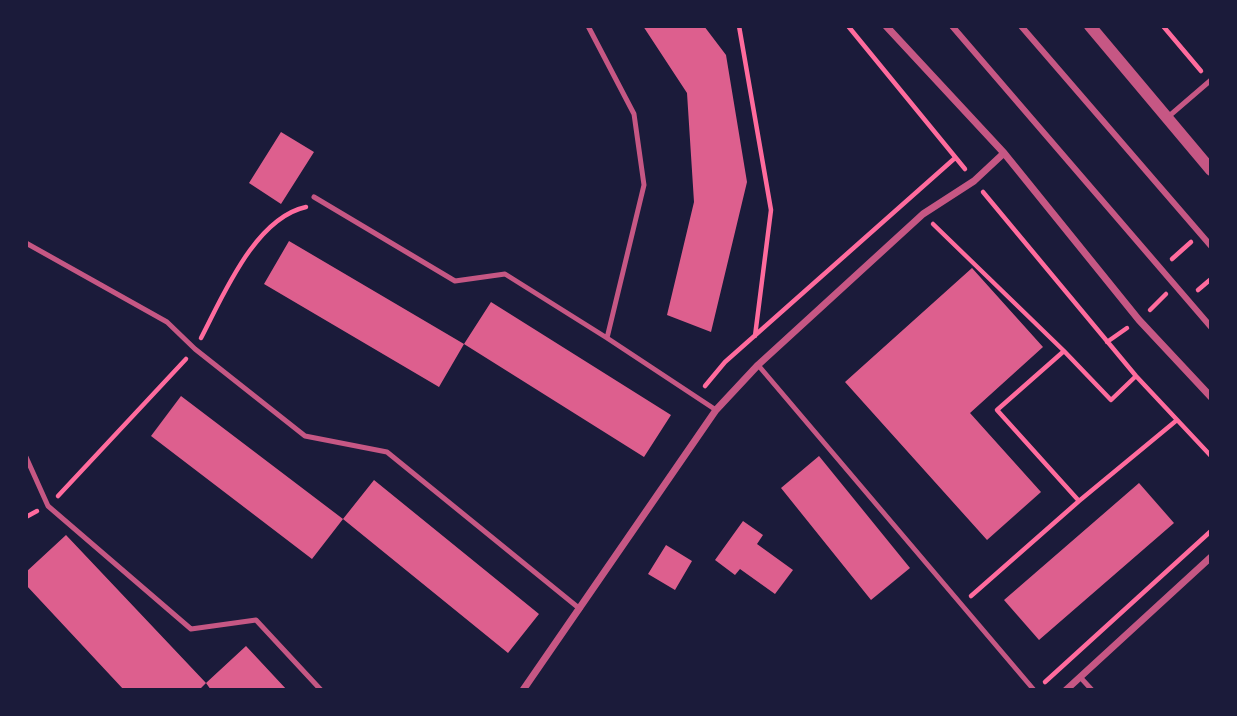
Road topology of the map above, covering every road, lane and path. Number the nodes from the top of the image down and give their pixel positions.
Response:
1 (588, 26) edge
2 (738, 26) edge
3 (848, 26) edge
4 (886, 26) edge
5 (952, 26) edge
6 (1021, 26) edge
7 (1090, 26) edge
8 (1163, 26) edge
9 (1210, 80) edge
10 (1166, 118) junction
11 (1004, 153) junction
12 (955, 158) junction
13 (1211, 170) edge
14 (974, 181) junction
15 (314, 197) dead end
16 (909, 199) junction
17 (324, 203) junction
18 (923, 214) junction
19 (1201, 234) junction
20 (26, 243) edge
21 (1211, 246) edge
22 (1160, 269) junction
23 (1211, 327) edge
24 (755, 336) junction
25 (607, 338) junction
26 (195, 349) junction
27 (1064, 351) junction
28 (758, 365) junction
29 (1136, 376) junction
30 (696, 397) junction
31 (1211, 397) edge
32 (716, 410) junction
33 (1177, 420) junction
34 (1211, 456) edge
35 (26, 457) edge
36 (1079, 501) junction
37 (48, 506) junction
38 (26, 517) edge
39 (1211, 531) edge
40 (1211, 557) edge
41 (963, 604) junction
42 (580, 609) junction
43 (1080, 677) junction
44 (321, 690) edge
45 (523, 690) edge
46 (1035, 690) edge
47 (1066, 690) edge
48 (1091, 690) edge

1 - 25 lane
2 - 24 path
3 - 12 path
4 - 11 street
5 - 22 street
6 - 19 street
7 - 10 street
8 - 9 path
9 - 10 lane
10 - 13 street
11 - 14 street
11 - 31 street
12 - 14 path
12 - 16 path
14 - 18 street
14 - 29 path
15 - 17 lane
16 - 18 path
16 - 24 path
17 - 25 lane
17 - 26 path
18 - 27 path
18 - 28 street
19 - 21 street
19 - 22 path
20 - 26 lane
22 - 23 street
24 - 30 path
25 - 30 lane
26 - 37 path
26 - 42 lane
27 - 29 path
27 - 36 path
28 - 32 street
28 - 41 lane
29 - 33 path
30 - 32 lane
32 - 42 street
33 - 34 path
33 - 36 path
35 - 37 lane
36 - 41 path
37 - 38 path
37 - 44 lane
39 - 46 path
40 - 43 street
41 - 46 lane
42 - 45 street
43 - 47 street
43 - 48 lane

